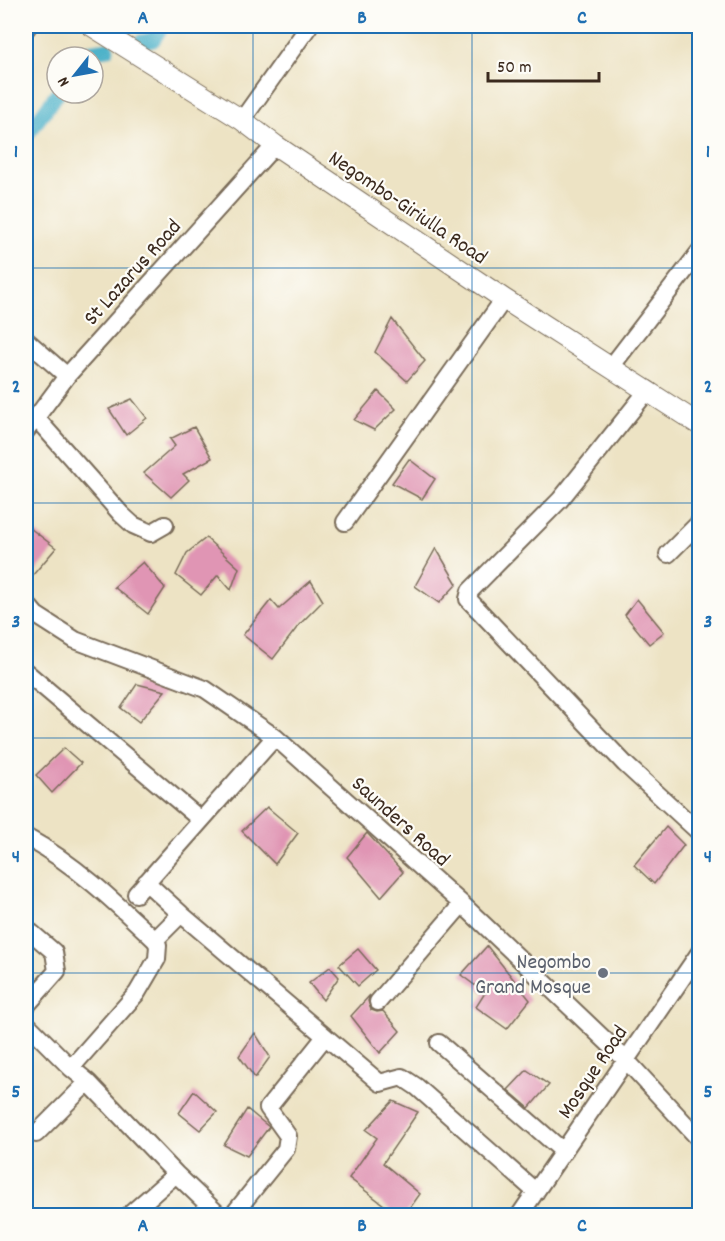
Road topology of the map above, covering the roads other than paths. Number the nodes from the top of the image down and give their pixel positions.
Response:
1 (28, 26) edge
2 (92, 26) edge
3 (309, 26) edge
4 (26, 29) edge
5 (242, 120) junction
6 (275, 145) junction
7 (699, 251) edge
8 (504, 299) junction
9 (26, 340) edge
10 (611, 368) junction
11 (67, 376) junction
12 (648, 390) junction
13 (31, 424) edge
14 (699, 425) edge
15 (345, 522) dead end
16 (699, 522) edge
17 (165, 525) dead end
18 (668, 554) dead end
19 (26, 603) edge
20 (26, 672) edge
21 (275, 737) junction
22 (201, 820) junction
23 (699, 833) edge
24 (26, 837) edge
25 (462, 904) junction
26 (181, 914) junction
27 (26, 928) edge
28 (155, 940) junction
29 (699, 952) edge
30 (378, 1002) dead end
31 (26, 1006) edge
32 (26, 1023) edge
33 (324, 1038) junction
34 (439, 1043) dead end
35 (626, 1060) junction
36 (71, 1068) junction
37 (88, 1082) junction
38 (36, 1134) dead end
39 (699, 1140) edge
40 (564, 1152) junction
41 (176, 1174) junction
42 (536, 1192) junction
43 (128, 1215) edge
44 (220, 1215) edge
45 (232, 1215) edge
46 (519, 1215) edge

1 - 4 street
2 - 5 main road, Negombo-Giriulla Road
3 - 5 street
5 - 6 main road, Negombo-Giriulla Road
6 - 8 main road, Negombo-Giriulla Road
6 - 11 street, St Lazarus Road
7 - 10 street
8 - 10 main road, Negombo-Giriulla Road
8 - 15 street
9 - 11 street
10 - 12 main road, Negombo-Giriulla Road
11 - 13 street, St Lazarus Road
12 - 14 main road, Negombo-Giriulla Road
12 - 23 street
13 - 17 street
16 - 18 street
19 - 21 street, Saunders Road
20 - 22 street
21 - 22 street
21 - 25 street, Saunders Road
22 - 26 street
24 - 28 street
25 - 30 street
25 - 35 street, Saunders Road
26 - 28 street
26 - 33 street
27 - 31 street
28 - 36 street
29 - 35 street, Mosque Road
32 - 36 street
33 - 42 street
33 - 45 street
34 - 40 street
35 - 39 street, Saunders Road
35 - 40 street, Mosque Road
36 - 37 street
37 - 38 street
37 - 41 street
40 - 42 street, Mosque Road
41 - 43 street
41 - 44 street
42 - 46 street, Mosque Road

